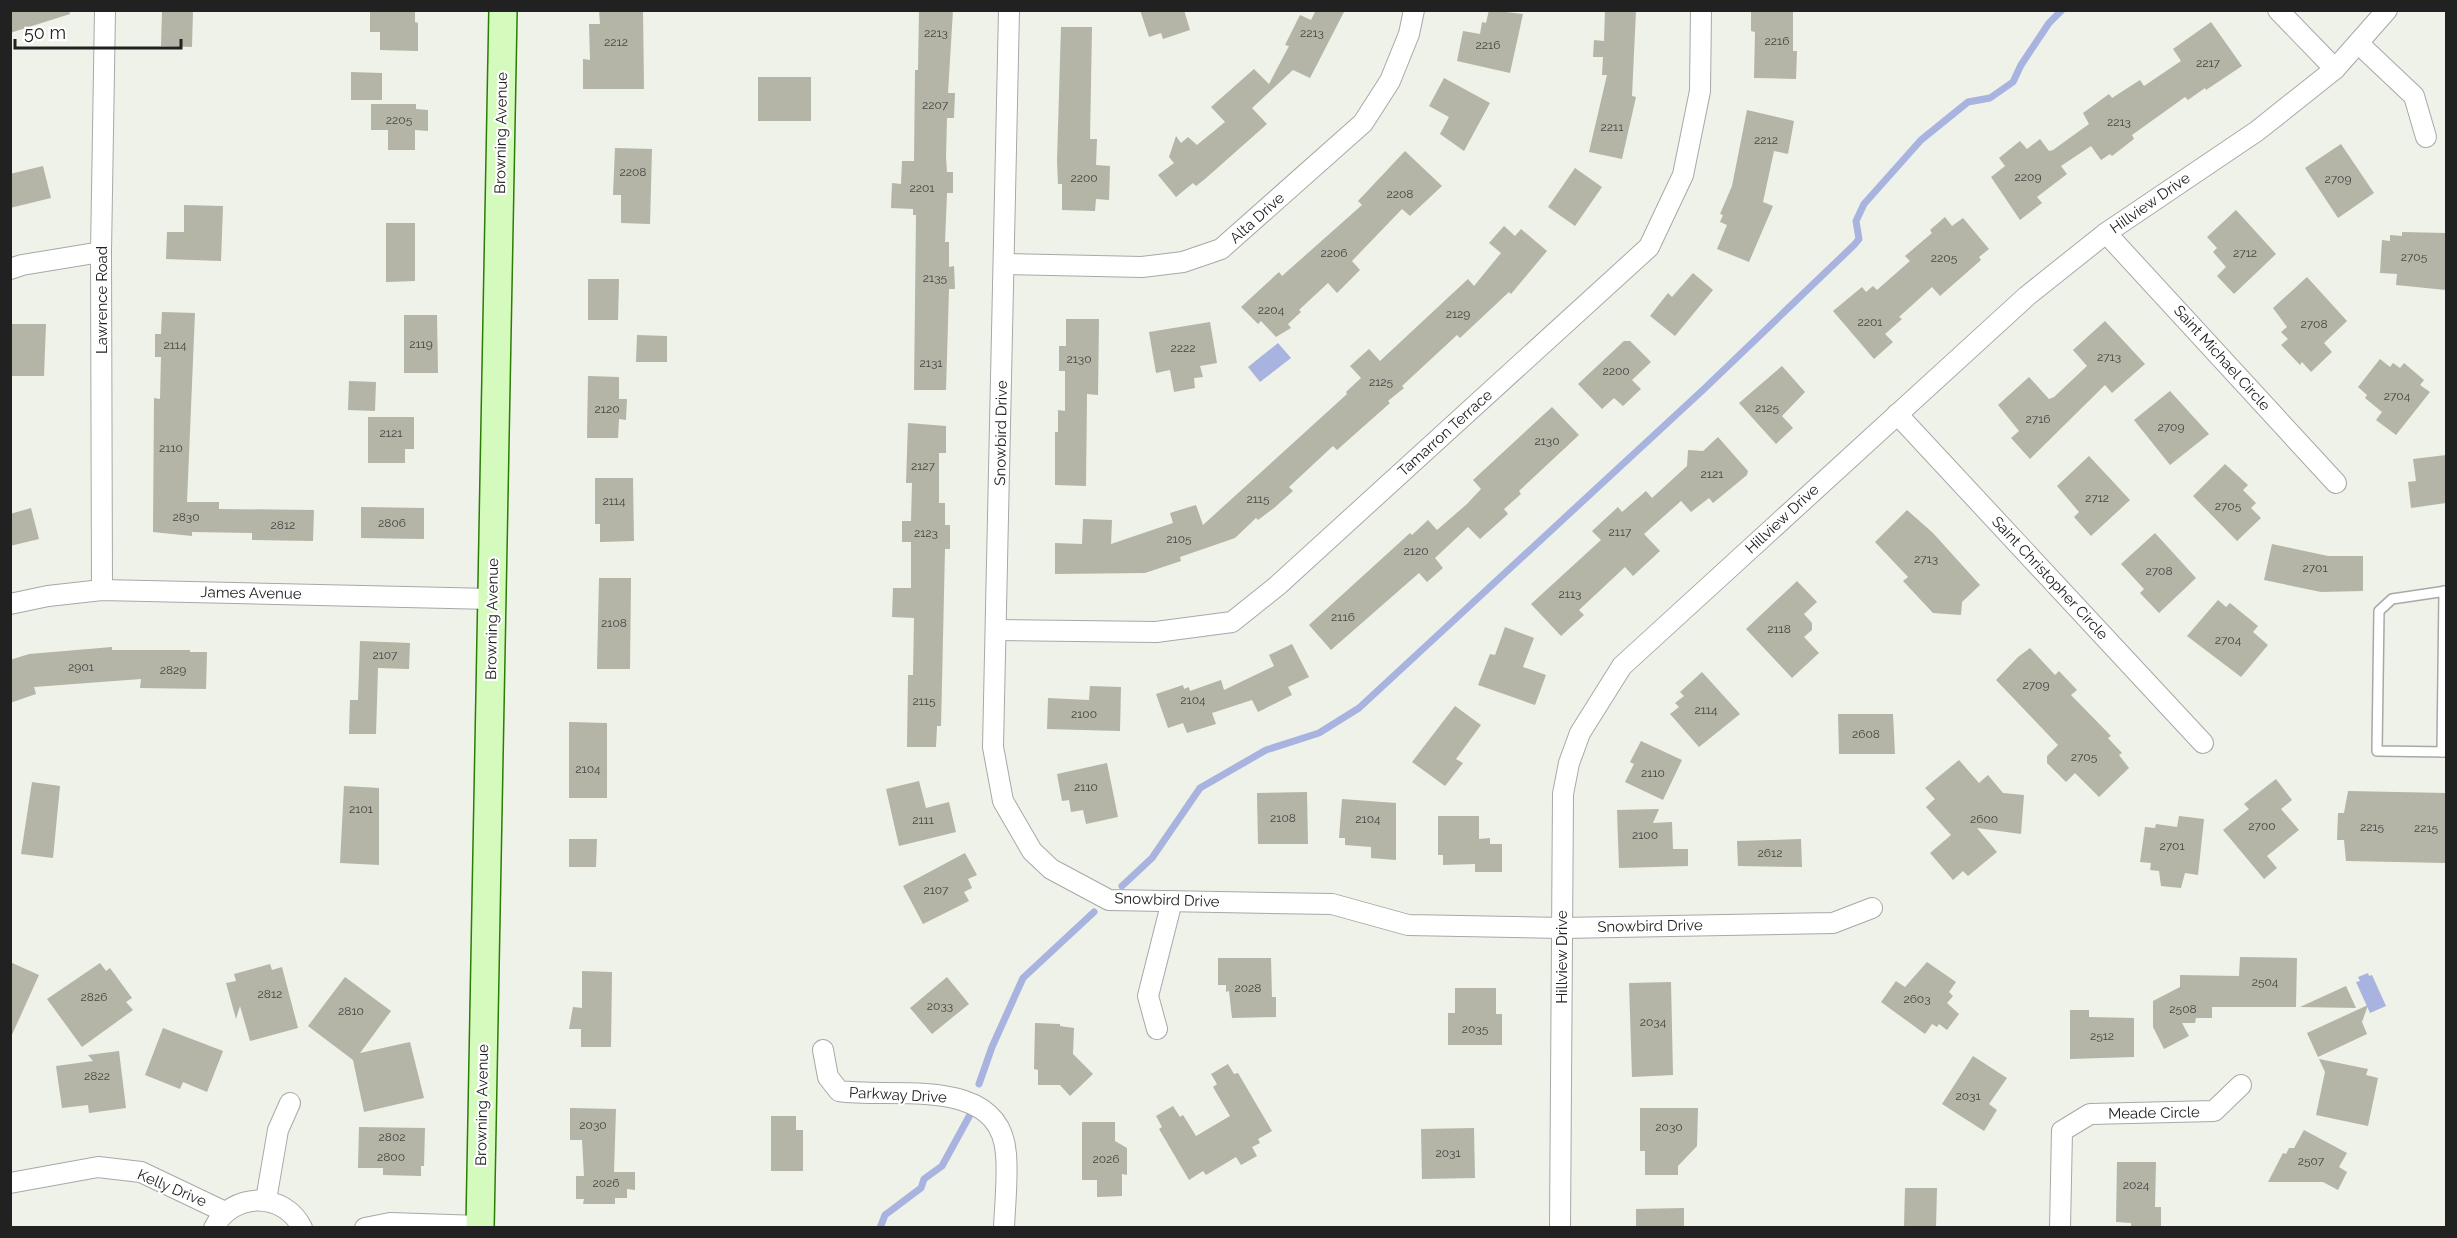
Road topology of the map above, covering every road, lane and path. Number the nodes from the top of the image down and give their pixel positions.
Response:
1 (105, 10) edge
2 (503, 10) edge
3 (1009, 10) edge
4 (1414, 10) edge
5 (1701, 10) edge
6 (2278, 10) edge
7 (2387, 10) edge
8 (2359, 44) junction
9 (2335, 69) junction
10 (2426, 137) dead end
11 (2106, 233) junction
12 (101, 252) junction
13 (1004, 264) junction
14 (10, 269) edge
15 (1897, 414) junction
16 (2336, 483) dead end
17 (102, 590) junction
18 (2445, 591) edge
19 (492, 599) junction
20 (10, 604) edge
21 (997, 630) junction
22 (2203, 743) dead end
23 (2444, 752) edge
24 (1172, 901) junction
25 (1872, 908) dead end
26 (1562, 928) junction
27 (1157, 1029) dead end
28 (823, 1050) dead end
29 (2241, 1085) dead end
30 (290, 1103) dead end
31 (10, 1184) edge
32 (266, 1200) junction
33 (220, 1220) edge
34 (302, 1227) edge
35 (365, 1227) edge
36 (480, 1227) edge
37 (1004, 1227) edge
38 (1560, 1227) edge
39 (2060, 1227) edge

1 - 12 street, Lawrence Road
2 - 19 street, Browning Avenue
3 - 13 street, Snowbird Drive
4 - 13 street, Alta Drive
5 - 21 street, Tamarron Terrace
6 - 9 street
7 - 8 street, Hillview Drive
8 - 9 street, Hillview Drive
8 - 10 street
9 - 11 street, Hillview Drive
11 - 15 street, Hillview Drive
11 - 16 street, Saint Michael Circle
12 - 14 street
12 - 17 street, Lawrence Road
13 - 21 street, Snowbird Drive
15 - 22 street, Saint Christopher Circle
15 - 26 street, Hillview Drive
17 - 19 street, James Avenue
17 - 20 street, James Avenue
18 - 23 lane
18 - 23 lane
19 - 36 street, Browning Avenue
21 - 24 street, Snowbird Drive
24 - 26 street, Snowbird Drive
24 - 27 street
25 - 26 street, Snowbird Drive
26 - 38 street, Hillview Drive
28 - 37 street, Parkway Drive
29 - 39 street, Meade Circle
30 - 32 street
31 - 33 street, Kelly Drive
32 - 33 street
32 - 34 street
35 - 36 street

